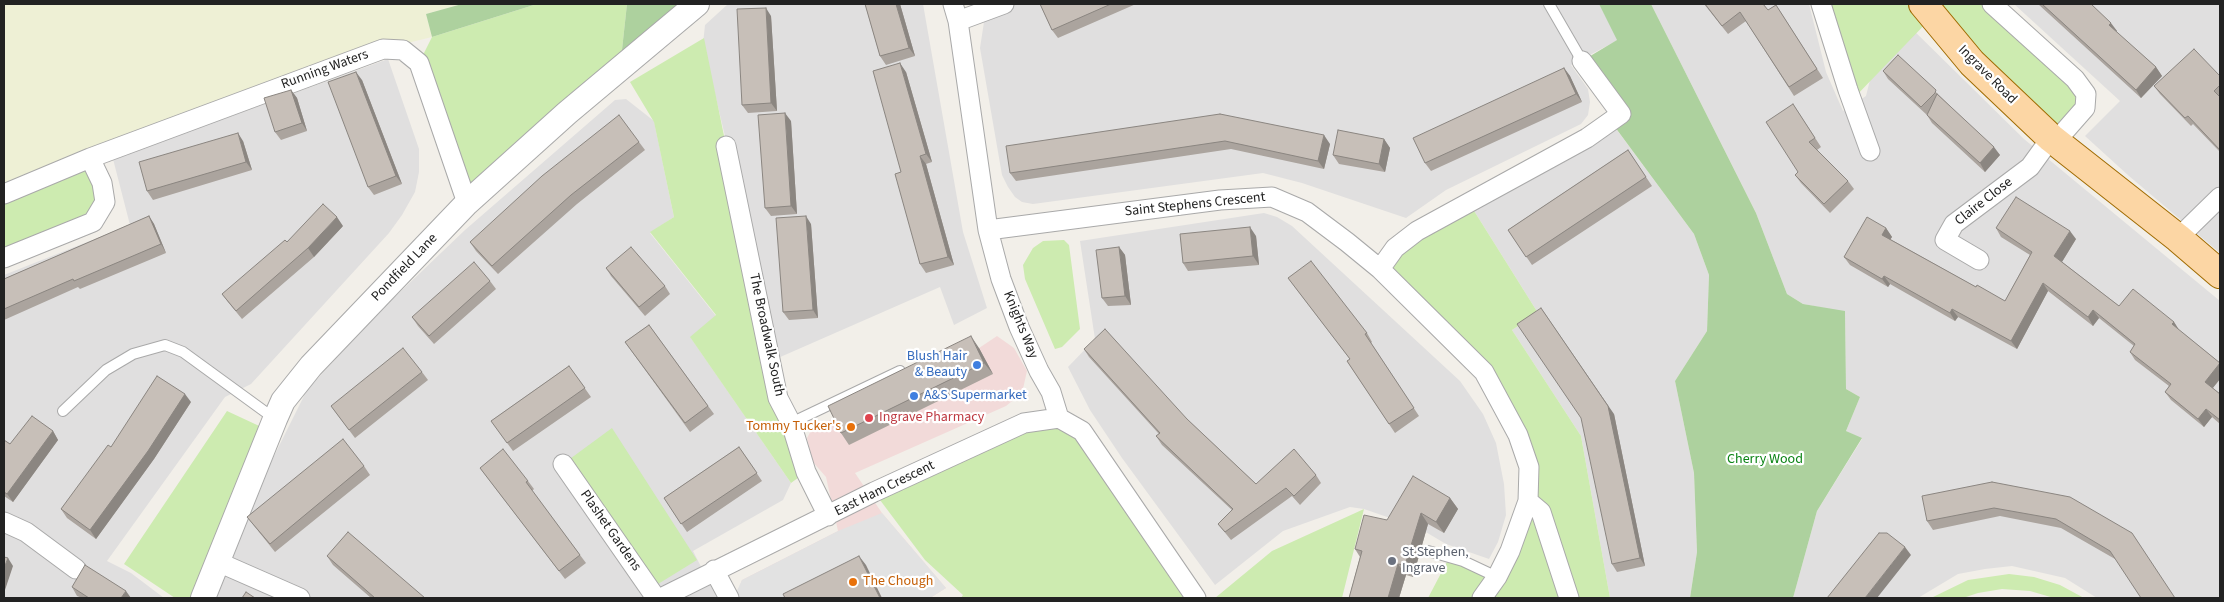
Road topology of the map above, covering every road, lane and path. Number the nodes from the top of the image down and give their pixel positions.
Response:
1 (697, 4) edge
2 (1004, 4) edge
3 (1549, 4) edge
4 (1821, 4) edge
5 (1924, 4) edge
6 (1992, 4) edge
7 (955, 12) edge
8 (1582, 61) joint
9 (2054, 140) junction
10 (726, 146) dead end
11 (1870, 151) dead end
12 (90, 158) junction
13 (4, 194) edge
14 (2220, 197) edge
15 (467, 203) junction
16 (988, 230) junction
17 (2178, 238) junction
18 (4, 258) edge
19 (1979, 260) dead end
20 (1380, 269) junction
21 (2220, 274) edge
22 (914, 364) edge
23 (63, 411) dead end
24 (1059, 418) junction
25 (275, 420) junction
26 (791, 424) junction
27 (563, 464) dead end
28 (1528, 501) junction
29 (828, 516) junction
30 (4, 522) edge
31 (1428, 551) dead end
32 (218, 562) junction
33 (76, 569) dead end
34 (714, 570) junction
35 (1497, 577) junction
36 (203, 598) edge
37 (300, 598) edge
38 (656, 598) edge
39 (661, 598) edge
40 (729, 598) edge
41 (1196, 598) edge
42 (1482, 598) edge
43 (1569, 598) edge

1 - 15 street, Pondfield Lane
2 - 7 street
3 - 8 lane
4 - 11 street
5 - 9 main road, Ingrave Road
6 - 9 street
7 - 16 street, Knights Way
8 - 20 street
9 - 17 main road, Ingrave Road
9 - 19 street, Claire Close
10 - 26 street, The Broadwalk South
12 - 13 street, Running Waters
12 - 15 street, Running Waters
12 - 18 street
14 - 17 street
15 - 25 street, Pondfield Lane
16 - 20 street, Saint Stephens Crescent
16 - 24 street, Knights Way
17 - 21 main road, Ingrave Road
20 - 28 street, Saint Stephens Crescent
22 - 26 lane
23 - 25 lane
24 - 29 street, East Ham Crescent
24 - 41 street
25 - 32 street, Pondfield Lane
26 - 29 street, The Broadwalk South
27 - 38 street, Plashet Gardens
28 - 35 street, Saint Stephens Crescent
28 - 43 street
29 - 34 street, East Ham Crescent
30 - 33 street
31 - 35 lane
32 - 36 street, Pondfield Lane
32 - 37 street
34 - 39 street, East Ham Crescent
34 - 40 street
35 - 42 street, Saint Stephens Crescent

